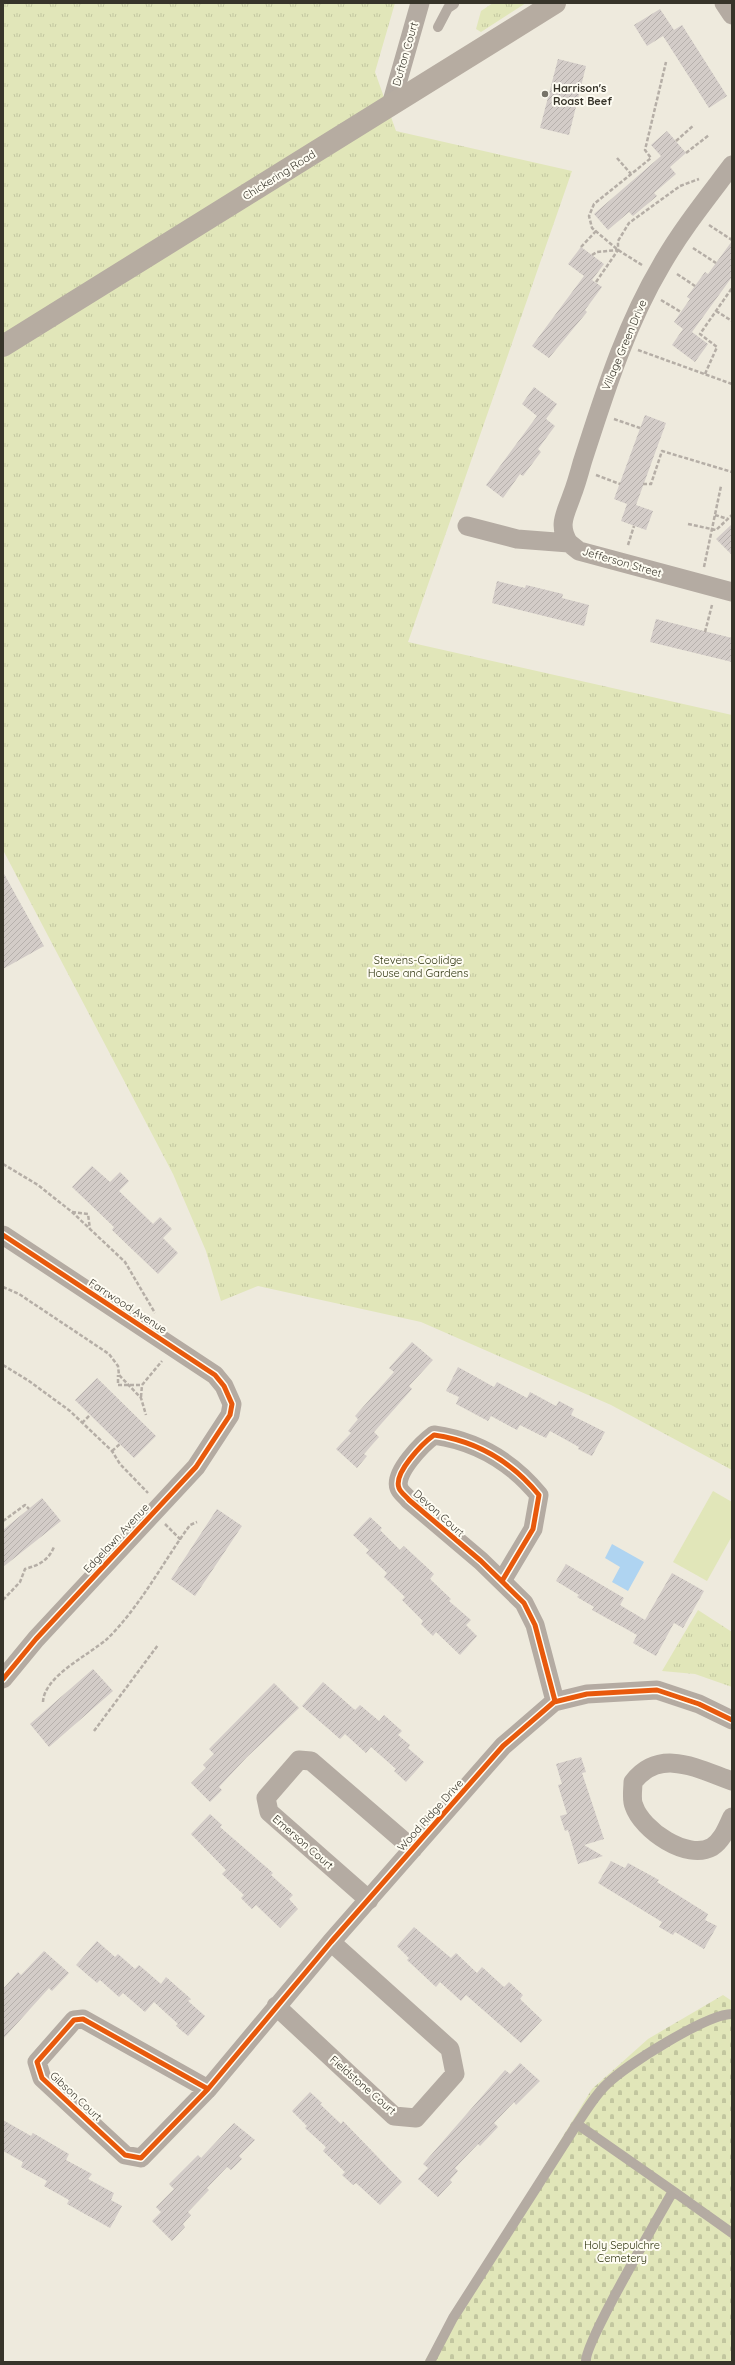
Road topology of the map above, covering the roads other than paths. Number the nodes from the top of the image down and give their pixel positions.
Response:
1 (420, 3) edge
2 (555, 3) edge
3 (724, 3) edge
4 (454, 4) dead end
5 (732, 15) edge
6 (438, 27) dead end
7 (391, 105) junction
8 (732, 165) edge
9 (3, 346) edge
10 (467, 526) dead end
11 (569, 543) junction
12 (716, 588) edge
13 (3, 1236) edge
14 (232, 1404) joint
15 (502, 1581) junction
16 (3, 1679) edge
17 (556, 1701) junction
18 (732, 1720) edge
19 (732, 1781) edge
20 (732, 1817) edge
21 (413, 1849) junction
22 (369, 1900) junction
23 (331, 1942) junction
24 (276, 2006) junction
25 (732, 2014) edge
26 (208, 2089) junction
27 (577, 2124) junction
28 (674, 2191) junction
29 (732, 2233) edge
30 (430, 2362) edge
31 (586, 2362) edge

1 - 7 street, Dufton Court
2 - 7 main road, Chickering Road
3 - 5 street
4 - 6 lane
7 - 9 main road, Chickering Road
8 - 11 street, Village Green Drive
10 - 11 street, Jefferson Street
11 - 12 street, Jefferson Street
13 - 14 street, Farrwood Avenue
14 - 16 street, Edgelawn Avenue
15 - 15 street, Devon Court
15 - 17 street, Devon Court
17 - 18 street, Wood Ridge Drive
17 - 21 street, Wood Ridge Drive
19 - 20 street
21 - 22 street, Wood Ridge Drive
21 - 22 street, Emerson Court
22 - 23 street, Wood Ridge Drive
23 - 24 street, Wood Ridge Drive
23 - 24 street, Fieldstone Court
24 - 26 street, Wood Ridge Drive
25 - 27 lane
26 - 26 street, Gibson Court
27 - 28 lane
27 - 30 lane
28 - 29 lane
28 - 31 lane

